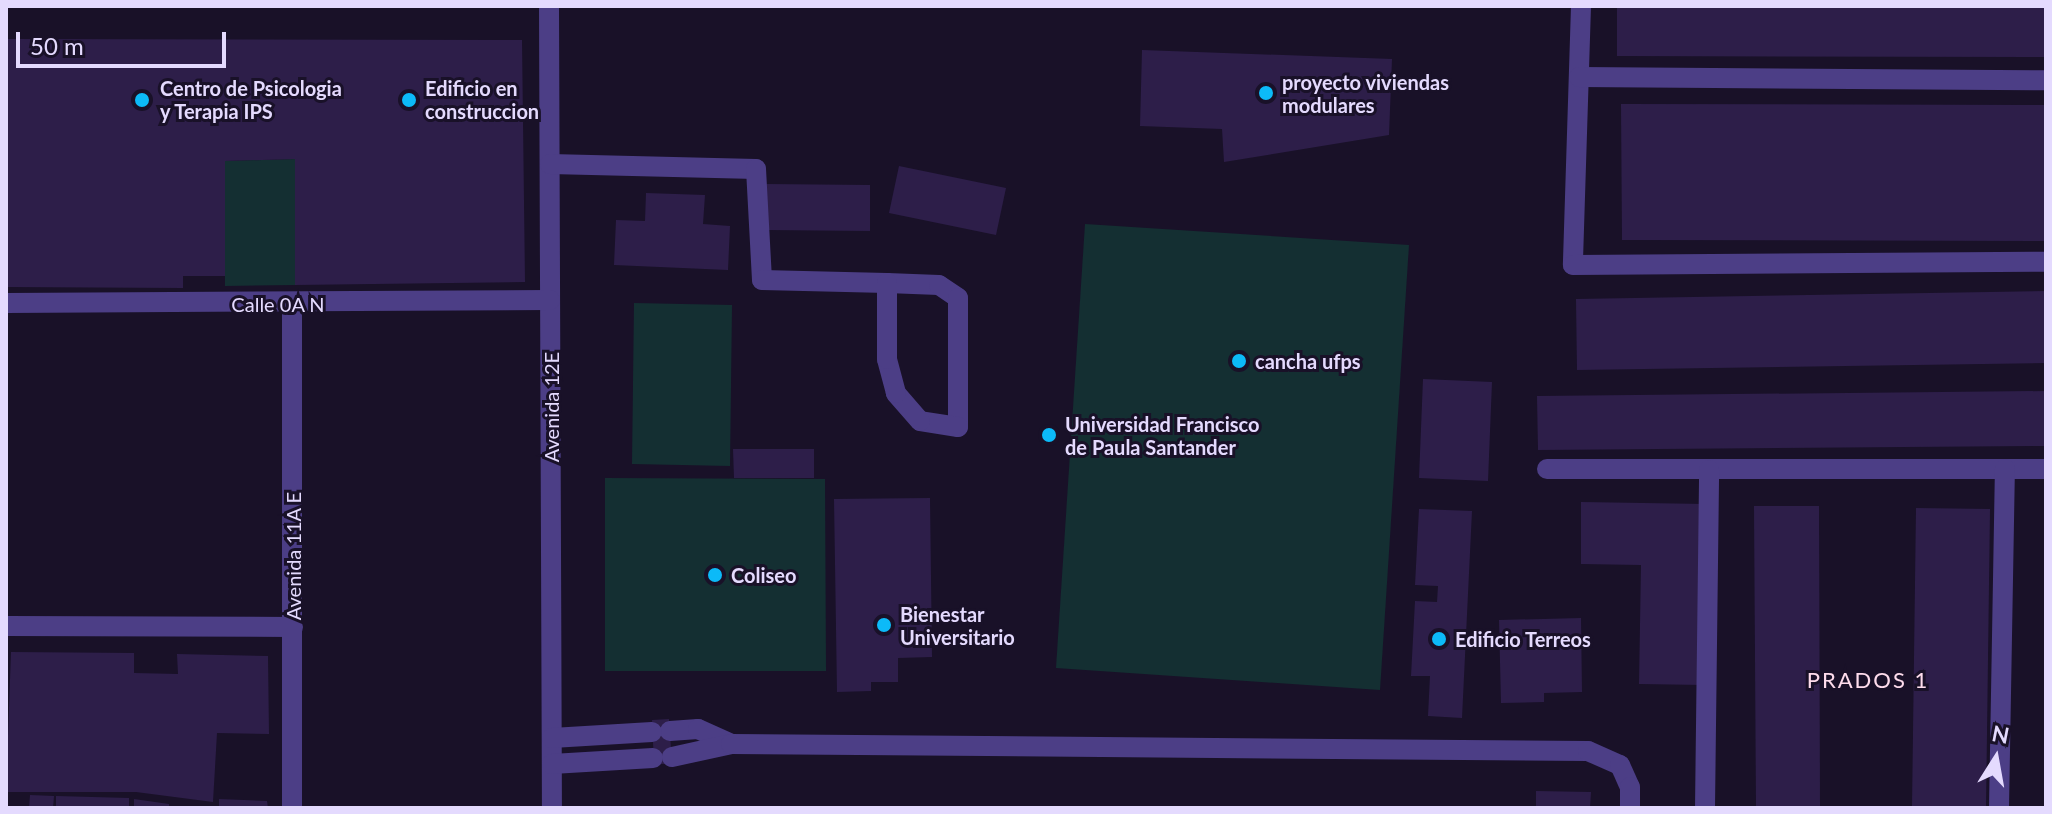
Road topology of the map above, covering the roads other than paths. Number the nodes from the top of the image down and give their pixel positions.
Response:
1 (549, 6) edge
2 (1581, 6) edge
3 (1579, 77) junction
4 (2046, 80) edge
5 (550, 164) junction
6 (2046, 262) edge
7 (887, 283) junction
8 (550, 300) junction
9 (6, 303) edge
10 (292, 305) junction
11 (1547, 469) dead end
12 (2005, 469) junction
13 (2046, 469) edge
14 (1709, 470) junction
15 (6, 626) edge
16 (293, 627) junction
17 (552, 738) junction
18 (731, 744) junction
19 (552, 764) junction
20 (292, 808) edge
21 (552, 808) edge
22 (1630, 808) edge
23 (1705, 808) edge
24 (1999, 808) edge

1 - 5 street, Avenida 12E
2 - 3 street
3 - 4 street
3 - 6 street
5 - 7 street
5 - 8 street, Avenida 12E
7 - 7 street
8 - 10 street, Calle 0A N
8 - 17 street, Avenida 12E
9 - 10 street, Calle 0A N
10 - 16 street, Avenida 11A E
11 - 14 street
12 - 13 street
12 - 14 street
12 - 24 street
14 - 23 street
15 - 16 street
16 - 20 street, Avenida 11A E
17 - 18 street
17 - 19 street, Avenida 12E
18 - 19 street
18 - 22 street
19 - 21 street, Avenida 12E

